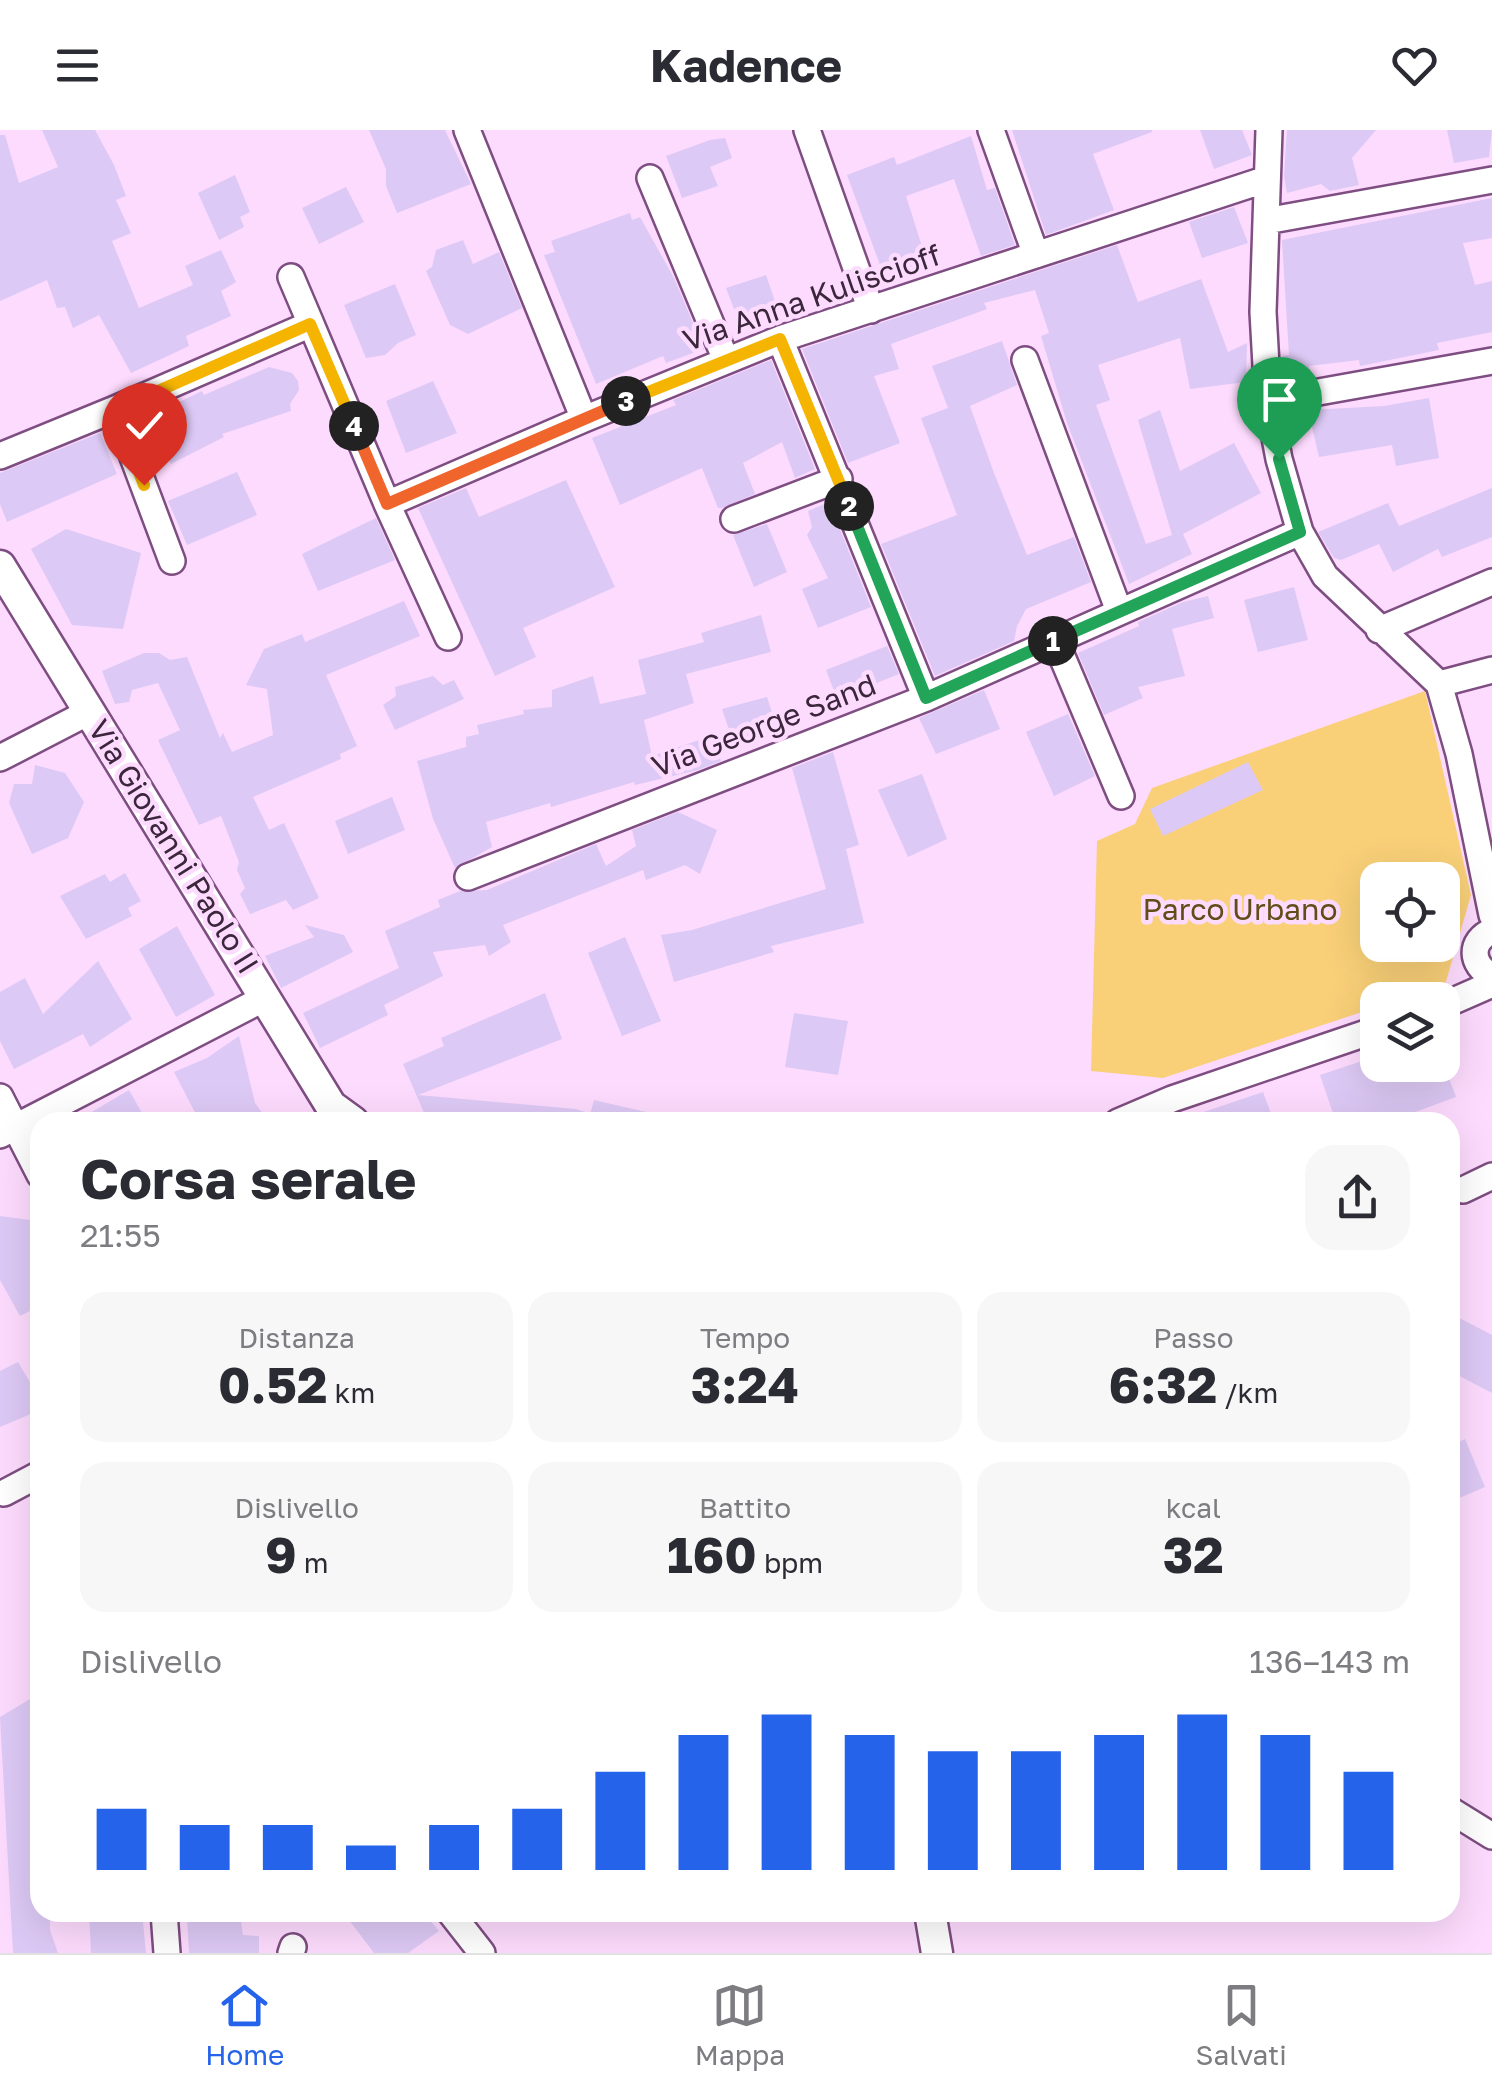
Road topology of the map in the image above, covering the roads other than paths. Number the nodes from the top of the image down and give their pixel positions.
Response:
1 (468, 130) edge
2 (807, 130) edge
3 (991, 130) edge
4 (1269, 130) edge
5 (650, 178) dead end
6 (1267, 179) junction
7 (1492, 180) edge
8 (1266, 221) junction
9 (1036, 255) junction
10 (291, 277) dead end
11 (871, 310) junction
12 (310, 324) junction
13 (780, 339) junction
14 (726, 360) junction
15 (1025, 360) dead end
16 (1492, 361) edge
17 (1268, 401) junction
18 (115, 410) junction
19 (584, 419) junction
20 (0, 456) edge
21 (839, 480) junction
22 (387, 504) junction
23 (734, 519) dead end
24 (1300, 532) junction
25 (172, 560) dead end
26 (0, 566) edge
27 (1492, 582) edge
28 (1119, 611) junction
29 (1380, 630) junction
30 (448, 638) dead end
31 (1055, 640) junction
32 (1492, 670) edge
33 (1438, 684) junction
34 (926, 698) junction
35 (89, 712) junction
36 (0, 758) edge
37 (1120, 796) dead end
38 (468, 876) dead end
39 (1492, 915) edge
40 (1492, 930) edge
41 (1492, 976) edge
42 (1492, 984) edge
43 (265, 998) junction
44 (1460, 1000) edge
45 (1360, 1035) edge
46 (0, 1098) edge
47 (45, 1112) edge
48 (339, 1112) edge
49 (1143, 1112) edge
50 (8, 1131) edge
51 (30, 1161) edge
52 (1492, 1176) edge
53 (1462, 1190) dead end
54 (30, 1480) edge
55 (4, 1494) dead end
56 (1460, 1816) edge
57 (1492, 1836) edge
58 (165, 1922) edge
59 (458, 1922) edge
60 (931, 1922) edge
61 (167, 1953) edge
62 (482, 1953) edge
63 (936, 1953) edge

1 - 19 street
2 - 11 street
3 - 9 street
4 - 6 street
5 - 14 street
6 - 8 street
6 - 9 street, Via Anna Kuliscioff
7 - 8 street
8 - 17 street
9 - 11 street, Via Anna Kuliscioff
10 - 12 street
11 - 13 street, Via Anna Kuliscioff
12 - 18 street
12 - 22 street
13 - 14 street, Via Anna Kuliscioff
13 - 21 street
14 - 19 street, Via Anna Kuliscioff
15 - 28 street
16 - 17 street
17 - 24 street
18 - 20 street
18 - 25 street
19 - 22 street, Via Anna Kuliscioff
21 - 23 street
21 - 34 street
22 - 30 street
24 - 28 street, Via George Sand
24 - 29 street
26 - 35 street, Via Giovanni Paolo II
27 - 29 street
28 - 31 street, Via George Sand
29 - 33 street
31 - 34 street, Via George Sand
31 - 37 street
32 - 33 street
33 - 39 street
34 - 38 street, Via George Sand
35 - 36 street
35 - 43 street, Via Giovanni Paolo II
40 - 41 street
42 - 44 street
43 - 47 street
43 - 48 street, Via Giovanni Paolo II
45 - 49 street
46 - 50 street
50 - 51 street
52 - 53 street
54 - 55 street
56 - 57 street
58 - 61 street
59 - 62 street
60 - 63 street

